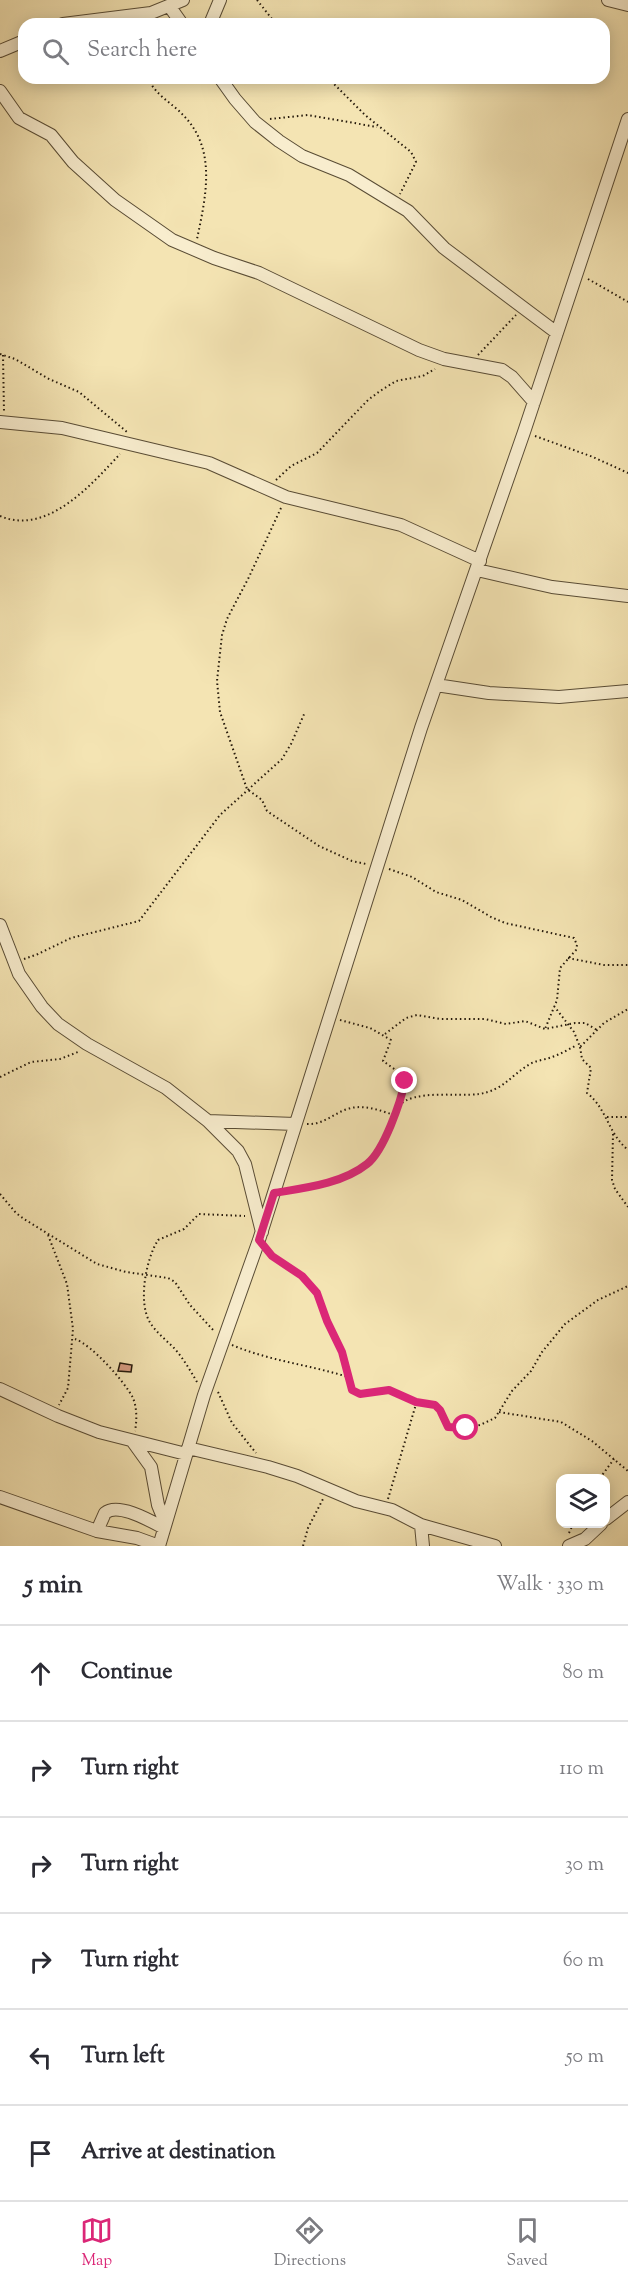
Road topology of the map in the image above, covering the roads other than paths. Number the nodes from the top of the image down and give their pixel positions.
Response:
1 (183, 0) edge
2 (220, 0) edge
3 (608, 0) edge
4 (628, 5) edge
5 (170, 7) junction
6 (110, 18) edge
7 (178, 18) edge
8 (212, 18) edge
9 (18, 43) edge
10 (0, 51) edge
11 (224, 84) edge
12 (0, 90) edge
13 (628, 119) edge
14 (557, 333) junction
15 (534, 402) junction
16 (2, 418) edge
17 (478, 565) junction
18 (628, 596) edge
19 (436, 685) junction
20 (628, 691) edge
21 (0, 925) edge
22 (208, 1121) junction
23 (295, 1122) junction
24 (260, 1236) junction
25 (0, 1389) edge
26 (133, 1442) junction
27 (187, 1451) junction
28 (0, 1497) edge
29 (628, 1502) edge
30 (610, 1516) edge
31 (165, 1525) junction
32 (421, 1525) junction
33 (597, 1528) edge
34 (97, 1531) junction
35 (584, 1542) edge
36 (159, 1546) edge
37 (423, 1546) edge
38 (495, 1546) edge
39 (569, 1546) edge

1 - 5 street
2 - 8 street
3 - 4 street
5 - 6 street
5 - 7 street
9 - 10 street
11 - 14 street
12 - 15 street
13 - 14 street
14 - 15 street
15 - 17 street
16 - 17 street
17 - 18 street
17 - 19 street
19 - 20 street
19 - 23 street
21 - 22 street
22 - 23 street
22 - 24 street
23 - 24 street
24 - 27 street
25 - 26 street
26 - 27 street
26 - 31 street
27 - 31 street
27 - 32 street
28 - 34 street
29 - 30 street
31 - 34 street
31 - 36 street
32 - 37 street
32 - 38 street
33 - 35 street
34 - 36 street
35 - 39 street

